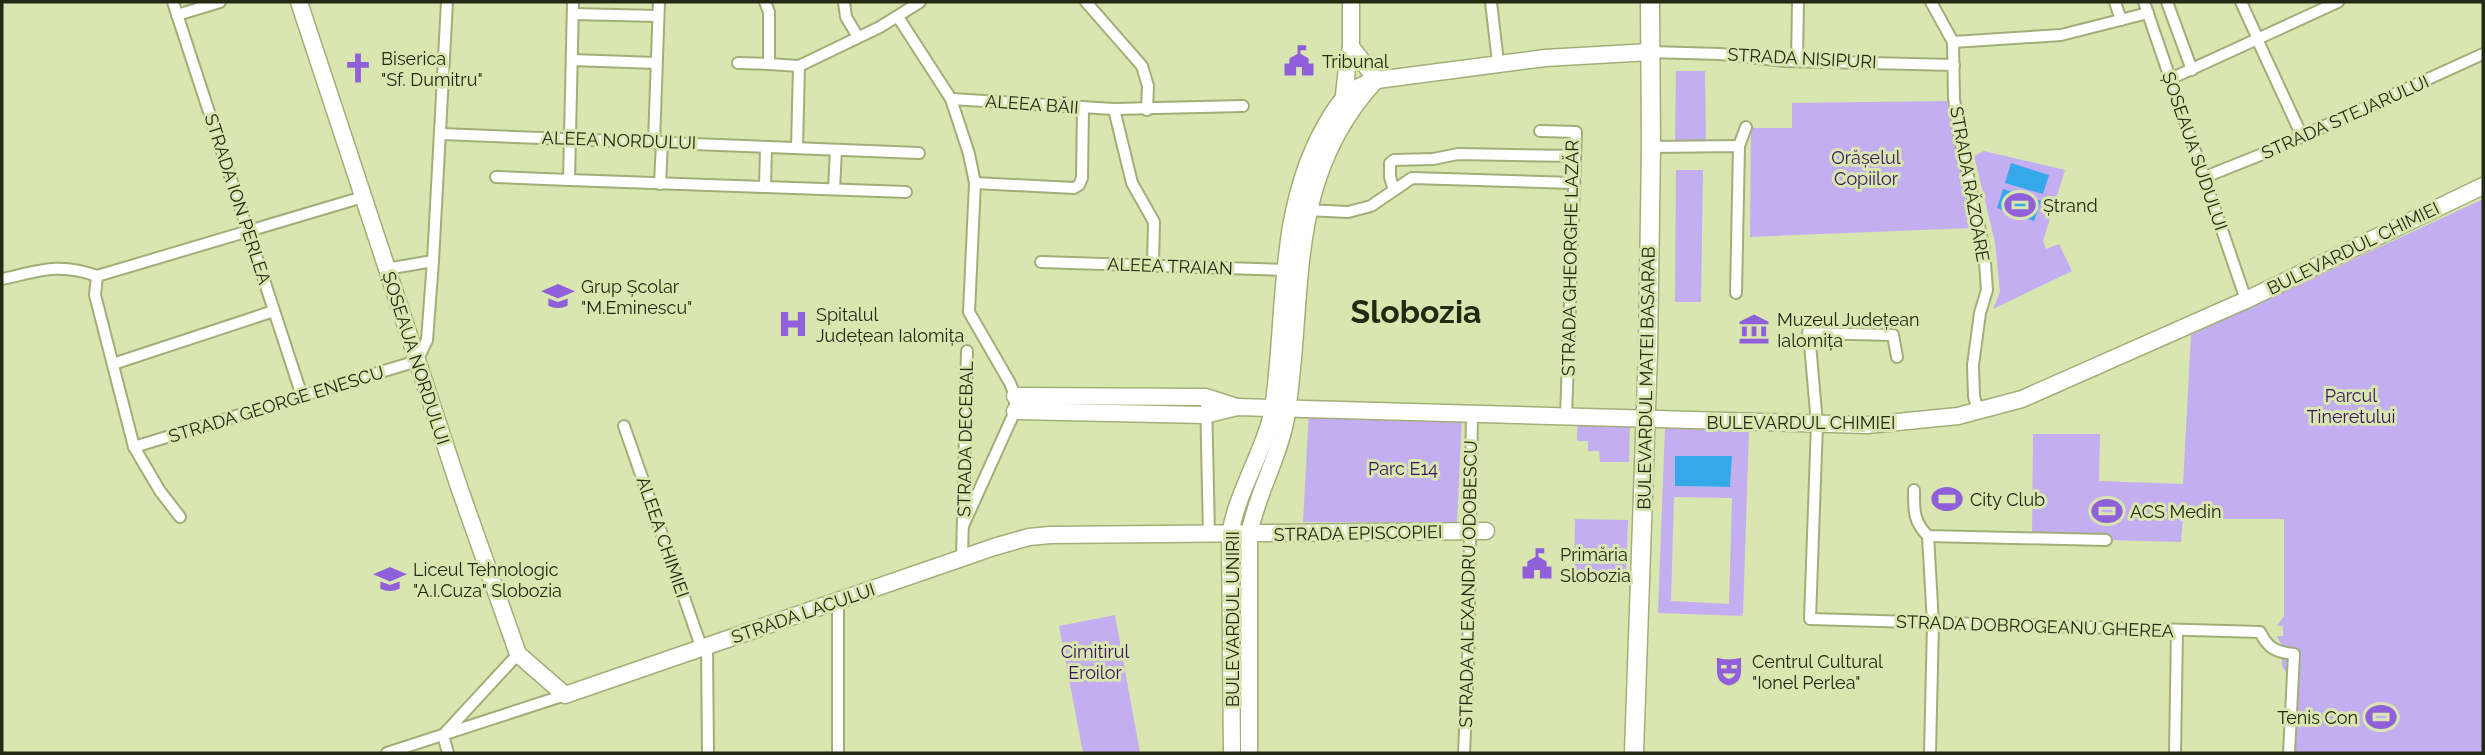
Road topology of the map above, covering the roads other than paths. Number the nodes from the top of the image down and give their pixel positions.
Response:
1 (173, 2) edge
2 (220, 2) edge
3 (299, 2) edge
4 (447, 2) edge
5 (659, 2) edge
6 (765, 2) edge
7 (844, 2) edge
8 (920, 2) edge
9 (1086, 2) edge
10 (1352, 2) edge
11 (1491, 2) edge
12 (1650, 2) edge
13 (1798, 2) edge
14 (1931, 2) edge
15 (2115, 2) edge
16 (2167, 2) edge
17 (2241, 2) edge
18 (2338, 2) edge
19 (2146, 7) edge
20 (573, 8) edge
21 (177, 15) junction
22 (658, 16) junction
23 (898, 17) junction
24 (2121, 20) junction
25 (858, 37) junction
26 (2258, 39) junction
27 (1953, 42) junction
28 (1351, 47) junction
29 (1650, 52) junction
30 (2483, 54) edge
31 (572, 60) junction
32 (1797, 61) junction
33 (1498, 62) junction
34 (656, 63) junction
35 (738, 63) dead end
36 (769, 64) junction
37 (1954, 65) junction
38 (799, 66) junction
39 (2192, 70) junction
40 (2170, 79) junction
41 (1377, 80) junction
42 (1344, 95) junction
43 (951, 99) junction
44 (1243, 106) dead end
45 (1083, 107) junction
46 (1114, 109) junction
47 (1147, 110) junction
48 (1746, 127) dead end
49 (1540, 131) dead end
50 (441, 134) junction
51 (2302, 136) junction
52 (570, 138) junction
53 (658, 142) junction
54 (1739, 146) junction
55 (766, 147) junction
56 (1651, 147) junction
57 (797, 148) junction
58 (836, 150) junction
59 (919, 153) dead end
60 (1575, 156) junction
61 (496, 177) dead end
62 (2205, 177) junction
63 (569, 180) junction
64 (975, 183) junction
65 (1574, 183) junction
66 (660, 184) junction
67 (2483, 186) edge
68 (765, 187) junction
69 (834, 190) junction
70 (1394, 190) junction
71 (906, 192) dead end
72 (363, 197) junction
73 (1300, 210) junction
74 (249, 232) junction
75 (433, 261) junction
76 (1041, 262) dead end
77 (1153, 265) junction
78 (386, 269) junction
79 (1292, 270) junction
80 (96, 276) junction
81 (2, 279) edge
82 (1736, 293) dead end
83 (2246, 300) junction
84 (274, 311) junction
85 (967, 351) dead end
86 (1897, 357) dead end
87 (417, 361) junction
88 (113, 364) junction
89 (302, 396) junction
90 (1206, 397) junction
91 (1015, 404) junction
92 (1237, 407) junction
93 (1280, 409) junction
94 (1978, 412) junction
95 (1205, 415) junction
96 (1472, 415) junction
97 (1566, 417) junction
98 (1646, 419) junction
99 (1817, 424) junction
100 (624, 426) dead end
101 (134, 447) junction
102 (1914, 490) dead end
103 (180, 517) dead end
104 (963, 526) junction
105 (1478, 531) junction
106 (1209, 535) junction
107 (1230, 535) junction
108 (1249, 535) junction
109 (1928, 536) junction
110 (2106, 540) dead end
111 (962, 558) junction
112 (838, 601) junction
113 (1933, 623) junction
114 (2177, 630) junction
115 (704, 648) junction
116 (518, 654) junction
117 (565, 695) junction
118 (443, 735) junction
119 (387, 753) edge
120 (440, 753) edge
121 (447, 753) edge
122 (708, 753) edge
123 (838, 753) edge
124 (1232, 753) edge
125 (1249, 753) edge
126 (1464, 753) edge
127 (1634, 753) edge
128 (1930, 753) edge
129 (2175, 753) edge
130 (2289, 753) edge

1 - 21 street, STRADA ION PERLEA
2 - 21 street
3 - 72 street, ȘOSEAUA NORDULUI
4 - 50 street
5 - 22 street
6 - 36 street
7 - 25 street
8 - 23 street
9 - 47 street
10 - 28 street
11 - 33 street
12 - 29 main road, BULEVARDUL MATEI BASARAB
13 - 32 street
14 - 27 street, STRADA RĂZOARE
15 - 24 street
16 - 39 street
17 - 26 street
18 - 26 street
19 - 24 street
19 - 40 street, ȘOSEAUA SUDULUI
20 - 22 street
20 - 31 street
21 - 74 street, STRADA ION PERLEA
22 - 34 street
23 - 25 street
23 - 43 street, STRADA DECEBAL
24 - 27 street
25 - 38 street
26 - 39 street
26 - 51 street
27 - 37 street, STRADA RĂZOARE
28 - 41 street
28 - 42 street
29 - 32 street, STRADA NISIPURI
29 - 33 street
29 - 56 main road, BULEVARDUL MATEI BASARAB
30 - 51 street, STRADA STEJARULUI
31 - 34 street
31 - 52 street
32 - 37 street, STRADA NISIPURI
33 - 41 street
34 - 53 street
35 - 36 street
36 - 38 street
37 - 94 street, STRADA RĂZOARE
38 - 57 street
39 - 40 street
40 - 62 street, ȘOSEAUA SUDULUI
41 - 42 street
41 - 73 street
42 - 73 street
43 - 45 street, ALEEA BĂII
43 - 64 street, STRADA DECEBAL
44 - 47 street, ALEEA BĂII
45 - 46 street, ALEEA BĂII
45 - 64 street
46 - 47 street, ALEEA BĂII
46 - 77 street
48 - 54 street
49 - 60 street, STRADA GHEORGHE LAZĂR
50 - 52 street, ALEEA NORDULUI
50 - 75 street
51 - 62 street, STRADA STEJARULUI
52 - 53 street, ALEEA NORDULUI
52 - 63 street
53 - 55 street, ALEEA NORDULUI
53 - 66 street
54 - 56 street
54 - 82 street
55 - 57 street, ALEEA NORDULUI
55 - 68 street
56 - 98 main road, BULEVARDUL MATEI BASARAB
57 - 58 street, ALEEA NORDULUI
58 - 59 street, ALEEA NORDULUI
58 - 69 street
60 - 65 street, STRADA GHEORGHE LAZĂR
60 - 70 street
61 - 63 street
62 - 83 street, ȘOSEAUA SUDULUI
63 - 66 street
64 - 91 street, STRADA DECEBAL
65 - 70 street
65 - 97 street, STRADA GHEORGHE LAZĂR
66 - 68 street
67 - 83 street, BULEVARDUL CHIMIEI
68 - 69 street
69 - 71 street
70 - 73 street
72 - 74 street
72 - 78 street, ȘOSEAUA NORDULUI
73 - 79 street
74 - 80 street
74 - 84 street, STRADA ION PERLEA
75 - 78 street
75 - 87 street
76 - 77 street, ALEEA TRAIAN
77 - 79 street, ALEEA TRAIAN
78 - 87 street, ȘOSEAUA NORDULUI
79 - 93 street
80 - 81 street
80 - 88 street
83 - 94 street, BULEVARDUL CHIMIEI
84 - 88 street
84 - 89 street, STRADA ION PERLEA
85 - 104 street, STRADA DECEBAL
86 - 99 street
87 - 89 street, STRADA GEORGE ENESCU
87 - 116 street, ȘOSEAUA NORDULUI
88 - 101 street
89 - 101 street, STRADA GEORGE ENESCU
90 - 91 street, BULEVARDUL CHIMIEI
90 - 92 street, BULEVARDUL CHIMIEI
90 - 95 street
91 - 95 street, BULEVARDUL CHIMIEI
91 - 104 street, STRADA DECEBAL
92 - 93 street, BULEVARDUL CHIMIEI
92 - 95 street, BULEVARDUL CHIMIEI
93 - 96 street, BULEVARDUL CHIMIEI
93 - 107 street, BULEVARDUL UNIRII
93 - 108 street, BULEVARDUL UNIRII
94 - 99 street, BULEVARDUL CHIMIEI
95 - 106 street
96 - 97 street, BULEVARDUL CHIMIEI
96 - 105 street, STRADA ALEXANDRU ODOBESCU
97 - 98 street, BULEVARDUL CHIMIEI
98 - 99 street, BULEVARDUL CHIMIEI
98 - 127 main road, BULEVARDUL MATEI BASARAB
99 - 113 street, STRADA DOBROGEANU GHEREA
100 - 115 street, ALEEA CHIMIEI
101 - 103 street
102 - 109 street
104 - 111 street, STRADA DECEBAL
105 - 108 street, STRADA EPISCOPIEI
105 - 126 street, STRADA ALEXANDRU ODOBESCU
106 - 107 street, STRADA LACULUI
106 - 111 street, STRADA LACULUI
107 - 108 street, STRADA EPISCOPIEI
107 - 124 street, BULEVARDUL UNIRII
108 - 125 street, BULEVARDUL UNIRII
109 - 110 street
109 - 113 street
111 - 112 street, STRADA LACULUI
112 - 115 street, STRADA LACULUI
112 - 123 street
113 - 114 street, STRADA DOBROGEANU GHEREA
113 - 128 street
114 - 129 street
114 - 130 street, STRADA DOBROGEANU GHEREA
115 - 117 street, STRADA LACULUI
115 - 122 street, ALEEA CHIMIEI
116 - 117 street, ȘOSEAUA NORDULUI
116 - 118 street
117 - 118 street, STRADA LACULUI
118 - 119 street, STRADA LACULUI
118 - 120 street
118 - 121 street

